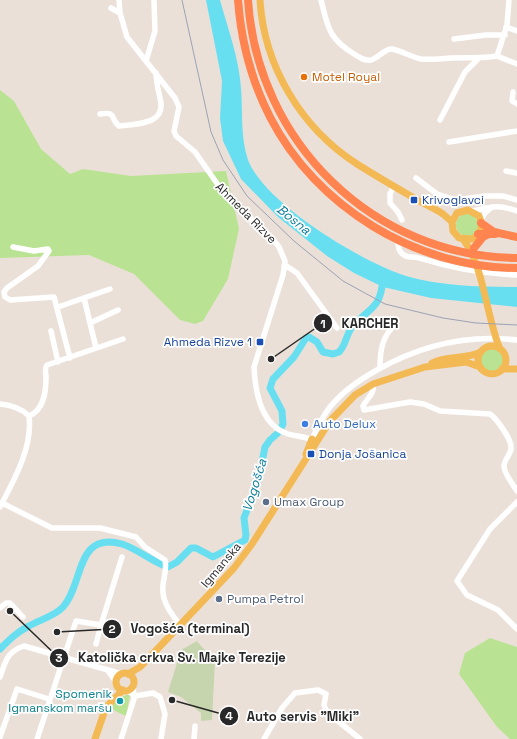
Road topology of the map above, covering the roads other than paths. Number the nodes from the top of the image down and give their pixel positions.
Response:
1 (119, 0) edge
2 (154, 0) edge
3 (238, 0) edge
4 (248, 0) edge
5 (260, 0) edge
6 (321, 0) edge
7 (509, 0) edge
8 (111, 8) dead end
9 (120, 13) junction
10 (506, 27) junction
11 (517, 31) edge
12 (505, 35) junction
13 (454, 39) dead end
14 (497, 56) junction
15 (478, 59) junction
16 (146, 61) junction
17 (517, 64) edge
18 (156, 73) junction
19 (513, 92) dead end
20 (517, 104) edge
21 (100, 114) dead end
22 (440, 120) dead end
23 (517, 131) edge
24 (449, 142) dead end
25 (506, 171) dead end
26 (517, 173) edge
27 (416, 178) dead end
28 (394, 186) junction
29 (517, 200) edge
30 (492, 206) junction
31 (437, 209) junction
32 (472, 211) junction
33 (517, 211) edge
34 (457, 214) junction
35 (402, 220) dead end
36 (452, 222) junction
37 (481, 222) junction
38 (491, 233) junction
39 (502, 234) junction
40 (477, 236) junction
41 (517, 237) edge
42 (462, 239) junction
43 (398, 244) dead end
44 (13, 247) dead end
45 (473, 249) junction
46 (517, 258) edge
47 (284, 265) junction
48 (517, 268) edge
49 (517, 275) edge
50 (110, 289) dead end
51 (84, 298) junction
52 (58, 307) junction
53 (118, 310) dead end
54 (90, 323) junction
55 (396, 324) dead end
56 (337, 328) dead end
57 (50, 331) dead end
58 (494, 333) junction
59 (123, 339) dead end
60 (517, 340) edge
61 (499, 346) junction
62 (485, 347) junction
63 (96, 348) junction
64 (70, 358) junction
65 (506, 359) junction
66 (58, 362) junction
67 (425, 367) junction
68 (480, 367) junction
69 (380, 368) junction
70 (517, 368) edge
71 (502, 369) junction
72 (373, 384) junction
73 (0, 404) edge
74 (29, 416) junction
75 (314, 441) junction
76 (517, 491) edge
77 (517, 502) edge
78 (1, 505) edge
79 (122, 557) dead end
80 (0, 608) edge
81 (23, 617) dead end
82 (102, 624) junction
83 (181, 626) junction
84 (517, 628) edge
85 (96, 644) dead end
86 (64, 657) junction
87 (140, 667) junction
88 (108, 671) junction
89 (125, 674) junction
90 (0, 677) edge
91 (133, 682) junction
92 (116, 683) junction
93 (125, 690) junction
94 (135, 696) junction
95 (49, 699) junction
96 (110, 701) junction
97 (195, 726) dead end
98 (0, 737) edge
99 (37, 739) edge
100 (94, 739) edge
101 (122, 739) edge
102 (161, 739) edge
103 (194, 739) edge
104 (264, 739) edge
105 (360, 739) edge

1 - 9 street, Ahmeda Rizve
2 - 16 street
3 - 48 highway
4 - 46 highway
5 - 28 main road
6 - 15 street
7 - 10 street
8 - 9 street
9 - 16 street, Ahmeda Rizve
10 - 11 street
10 - 12 street
12 - 13 street
12 - 14 street
14 - 15 street
14 - 17 street
15 - 22 street
16 - 18 street, Ahmeda Rizve
18 - 21 street
18 - 47 street, Ahmeda Rizve
19 - 20 street
23 - 24 street
25 - 26 street
27 - 29 street
28 - 31 main road
28 - 35 street
30 - 32 street
30 - 33 street
30 - 37 street
31 - 34 main road
31 - 36 main road
32 - 34 main road
32 - 37 main road
34 - 36 main road
36 - 42 main road
37 - 39 highway
37 - 40 main road
38 - 39 highway
38 - 40 highway
38 - 45 highway
39 - 41 highway
40 - 42 main road
40 - 45 main road
42 - 45 main road
43 - 49 street
44 - 52 street
45 - 58 main road
47 - 56 street
47 - 75 street
50 - 51 street
51 - 52 street
51 - 54 street
52 - 64 street
53 - 54 street
54 - 63 street
55 - 69 street
57 - 66 street
58 - 61 main road
58 - 62 main road
59 - 63 street
60 - 69 street
61 - 62 main road
61 - 65 main road
62 - 67 main road
62 - 68 main road
63 - 64 street
64 - 66 street
65 - 70 main road
65 - 71 main road
66 - 74 street
67 - 68 main road
67 - 72 main road, Igmanska
68 - 71 main road
69 - 75 street
70 - 71 main road
72 - 75 main road, Igmanska
72 - 76 street
73 - 74 street
74 - 78 street
75 - 83 main road, Igmanska
77 - 84 street
78 - 83 street
79 - 82 street
80 - 81 street
82 - 85 street
82 - 86 street
83 - 87 main road, Igmanska
86 - 88 street
86 - 90 street
86 - 95 street
87 - 89 main road, Igmanska
87 - 91 main road, Igmanska
88 - 89 street
88 - 92 street
89 - 91 main road
89 - 92 main road
91 - 93 main road
91 - 94 street
92 - 93 main road
92 - 96 main road
93 - 94 street
93 - 96 main road
94 - 101 street
94 - 102 street
95 - 98 street
95 - 99 street
96 - 100 main road
97 - 103 street
104 - 105 street

